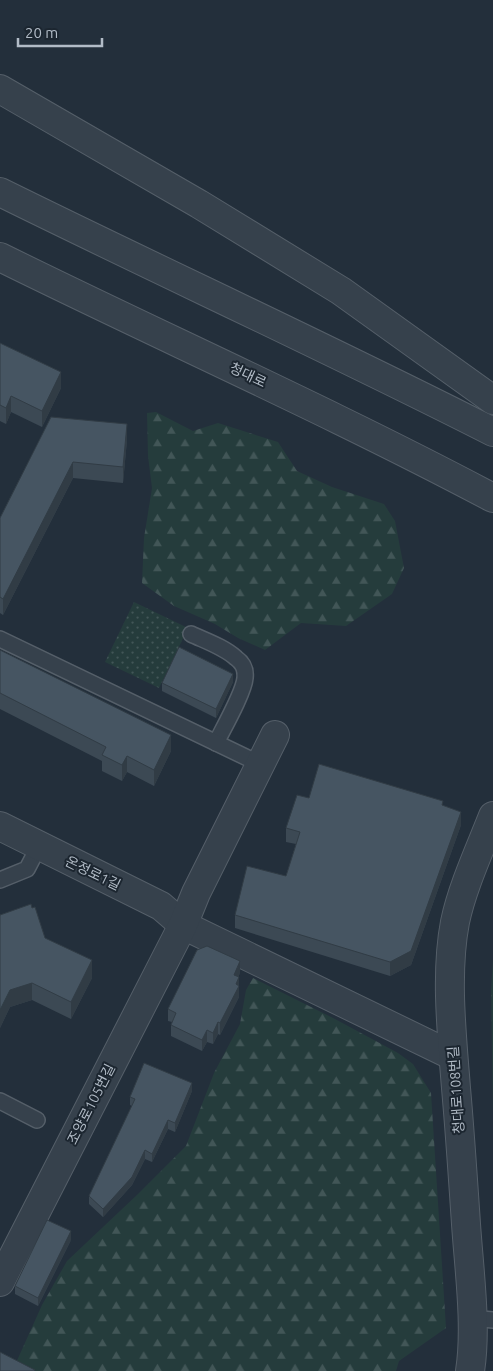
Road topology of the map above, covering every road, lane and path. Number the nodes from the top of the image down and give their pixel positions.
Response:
1 (0, 89) edge
2 (0, 192) edge
3 (0, 257) edge
4 (493, 400) edge
5 (493, 432) edge
6 (493, 498) edge
7 (191, 634) dead end
8 (0, 639) edge
9 (275, 735) dead end
10 (216, 743) junction
11 (260, 764) junction
12 (493, 816) edge
13 (0, 826) edge
14 (39, 846) junction
15 (0, 880) edge
16 (183, 925) junction
17 (453, 1056) junction
18 (0, 1101) edge
19 (37, 1120) dead end
20 (0, 1282) edge
21 (482, 1319) edge
22 (470, 1371) edge

1 - 4 street
2 - 5 street
3 - 6 street, 청대로
7 - 10 lane
8 - 10 lane
9 - 11 street, 조양로105번길
10 - 11 lane
11 - 16 street, 조양로105번길
12 - 17 street, 청대로108번길
13 - 14 street, 온정로1길
14 - 15 lane
14 - 16 street, 온정로1길
16 - 17 street, 온정로1길
16 - 20 street, 조양로105번길
17 - 21 street, 청대로108번길
18 - 19 lane
21 - 22 street, 청대로108번길

